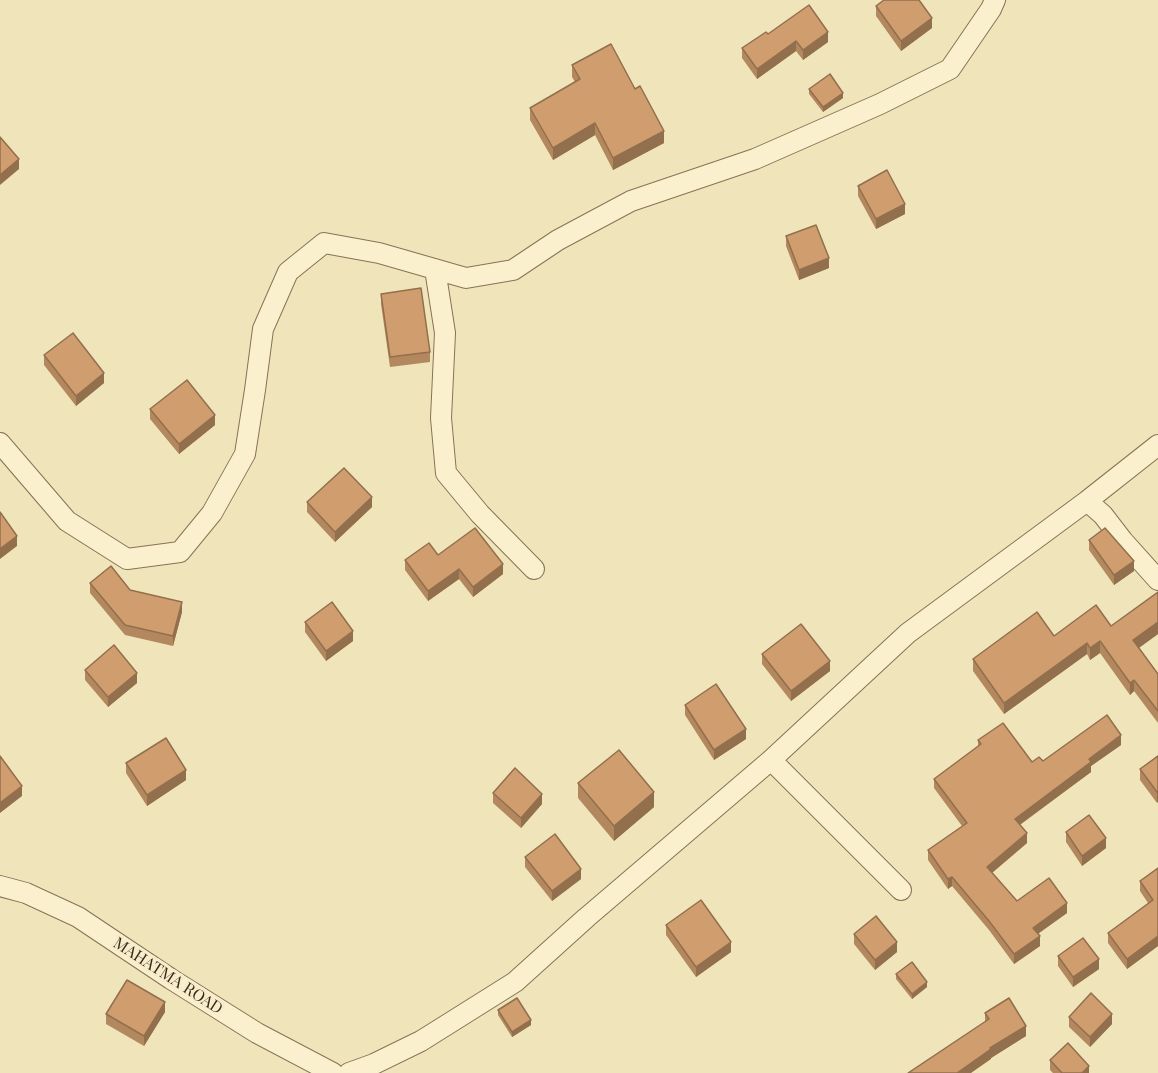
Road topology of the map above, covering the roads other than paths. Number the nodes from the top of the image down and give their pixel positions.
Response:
1 (995, 0) edge
2 (435, 269) junction
3 (0, 443) edge
4 (1158, 445) edge
5 (1087, 501) junction
6 (534, 569) dead end
7 (1158, 580) edge
8 (771, 760) junction
9 (0, 886) edge
10 (901, 890) dead end
11 (333, 1073) edge
12 (349, 1073) edge

1 - 2 street
2 - 3 street
2 - 6 street
4 - 5 street
5 - 7 street
5 - 8 street
8 - 10 street
8 - 12 street
9 - 11 street, MAHATMA ROAD

